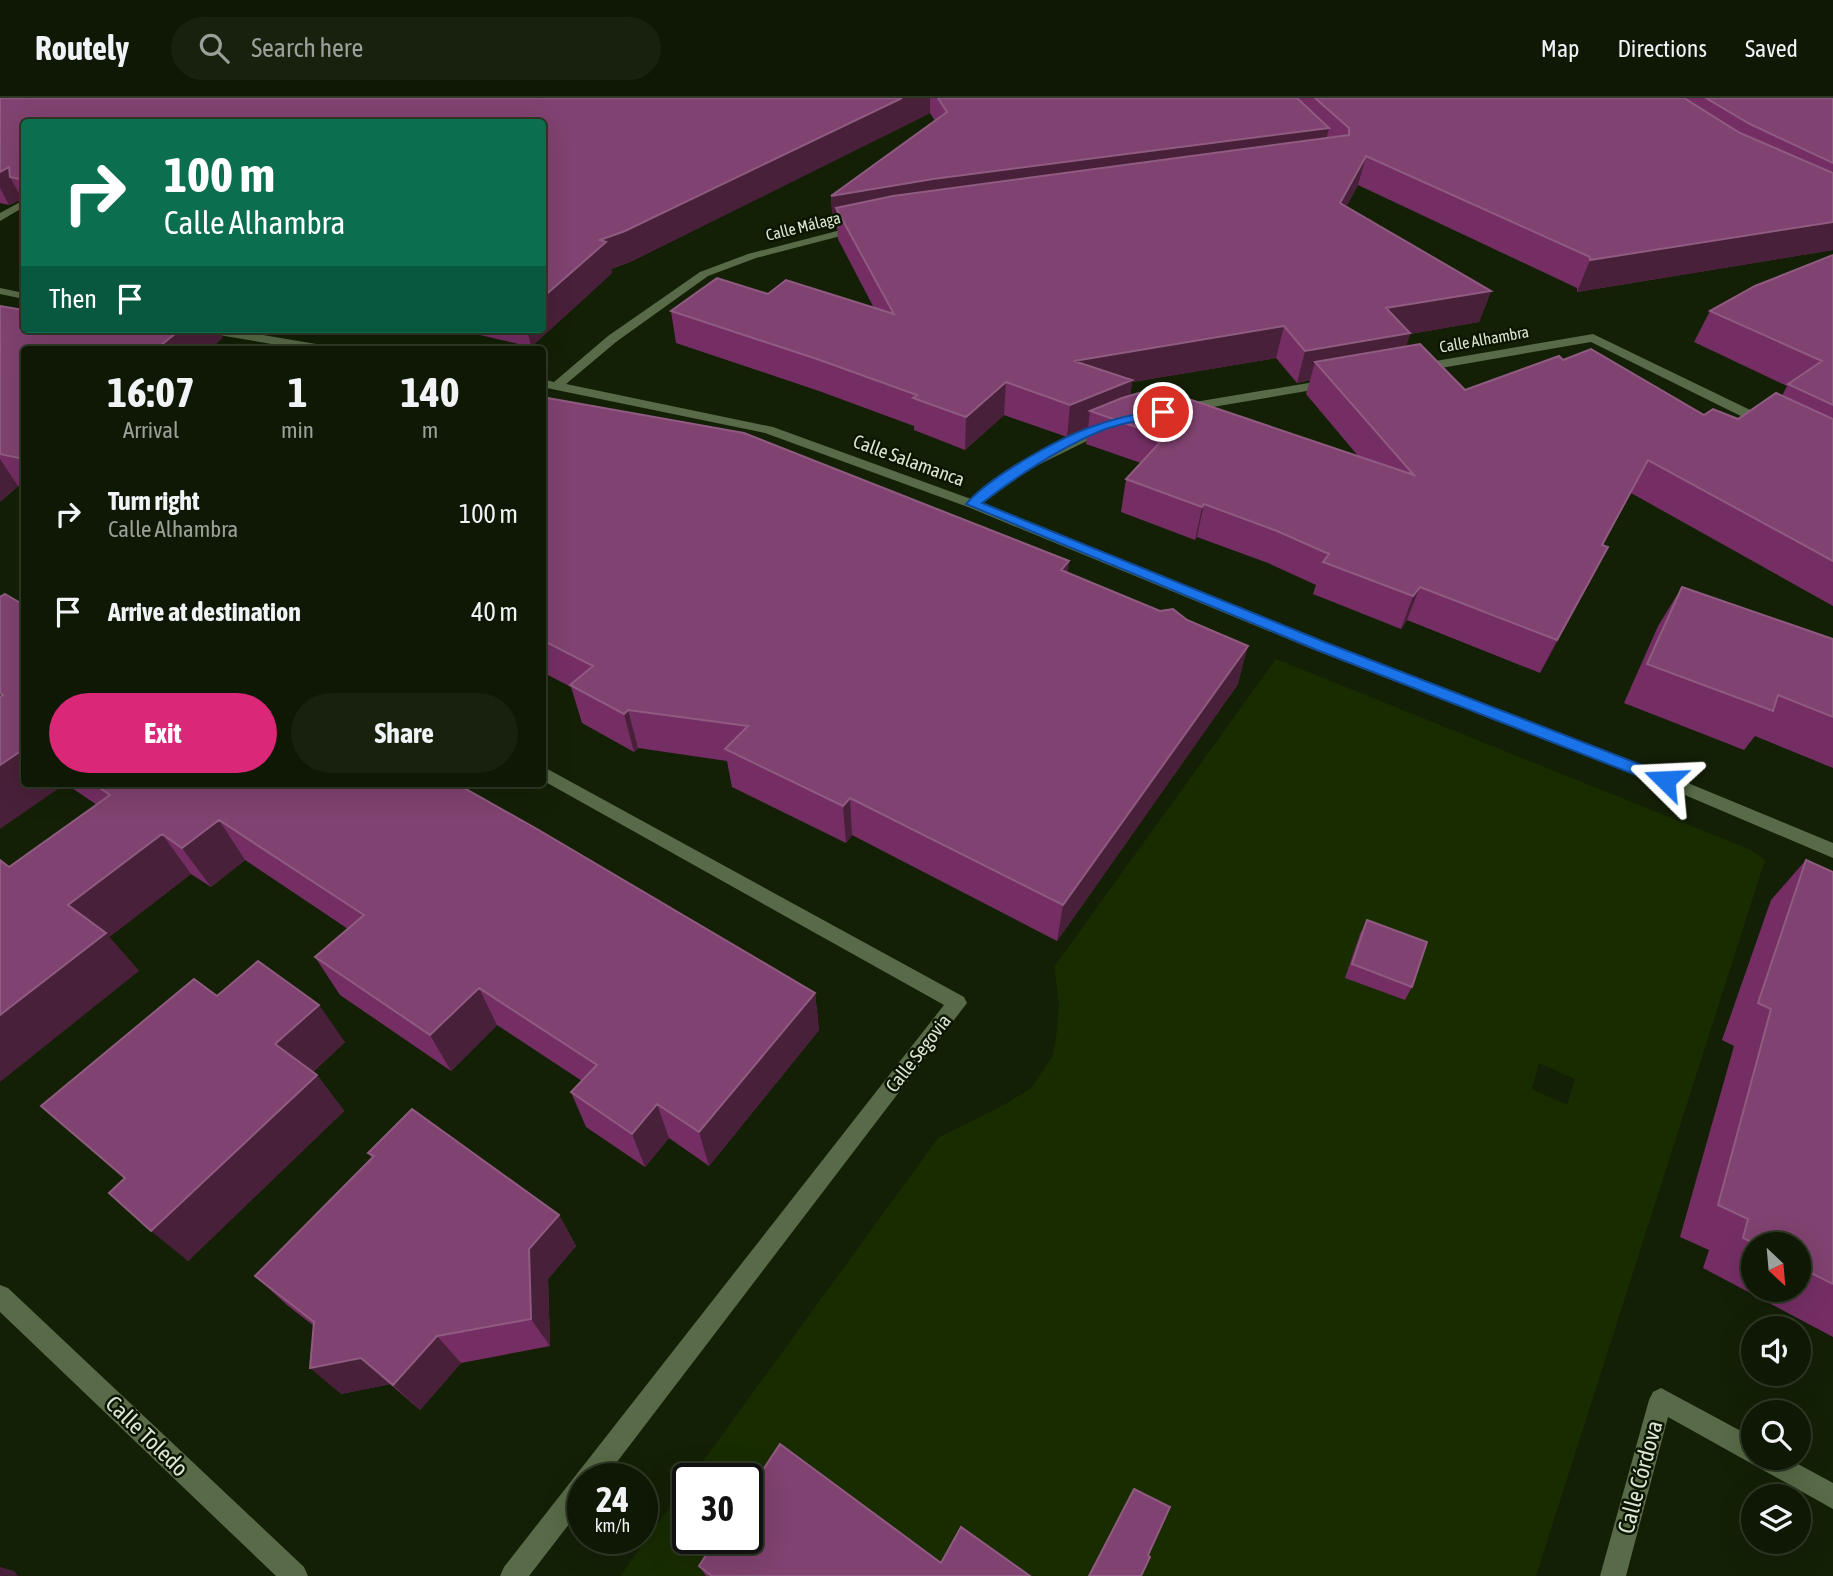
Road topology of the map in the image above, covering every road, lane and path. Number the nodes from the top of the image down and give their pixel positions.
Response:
1 (21, 205) edge
2 (0, 218) edge
3 (870, 226) edge
4 (0, 291) edge
5 (21, 295) edge
6 (224, 333) edge
7 (280, 346) edge
8 (1405, 370) edge
9 (1351, 380) edge
10 (549, 384) edge
11 (1163, 412) edge
12 (1125, 420) edge
13 (1776, 428) edge
14 (973, 504) junction
15 (546, 774) edge
16 (1833, 851) edge
17 (0, 1296) edge
18 (1741, 1445) edge
19 (600, 1463) edge
20 (1785, 1470) edge
21 (1833, 1497) edge
22 (567, 1507) edge
23 (295, 1576) edge
24 (513, 1576) edge
25 (1613, 1576) edge

1 - 2 street
3 - 10 street, Calle Málaga
4 - 5 street
6 - 7 street
8 - 13 street, Calle Alhambra
9 - 11 street
10 - 14 street, Calle Salamanca
12 - 14 street
14 - 16 street, Calle Salamanca
15 - 19 street, Calle Segovia
17 - 23 street, Calle Toledo
18 - 25 street, Calle Córdova
20 - 21 street
22 - 24 street

